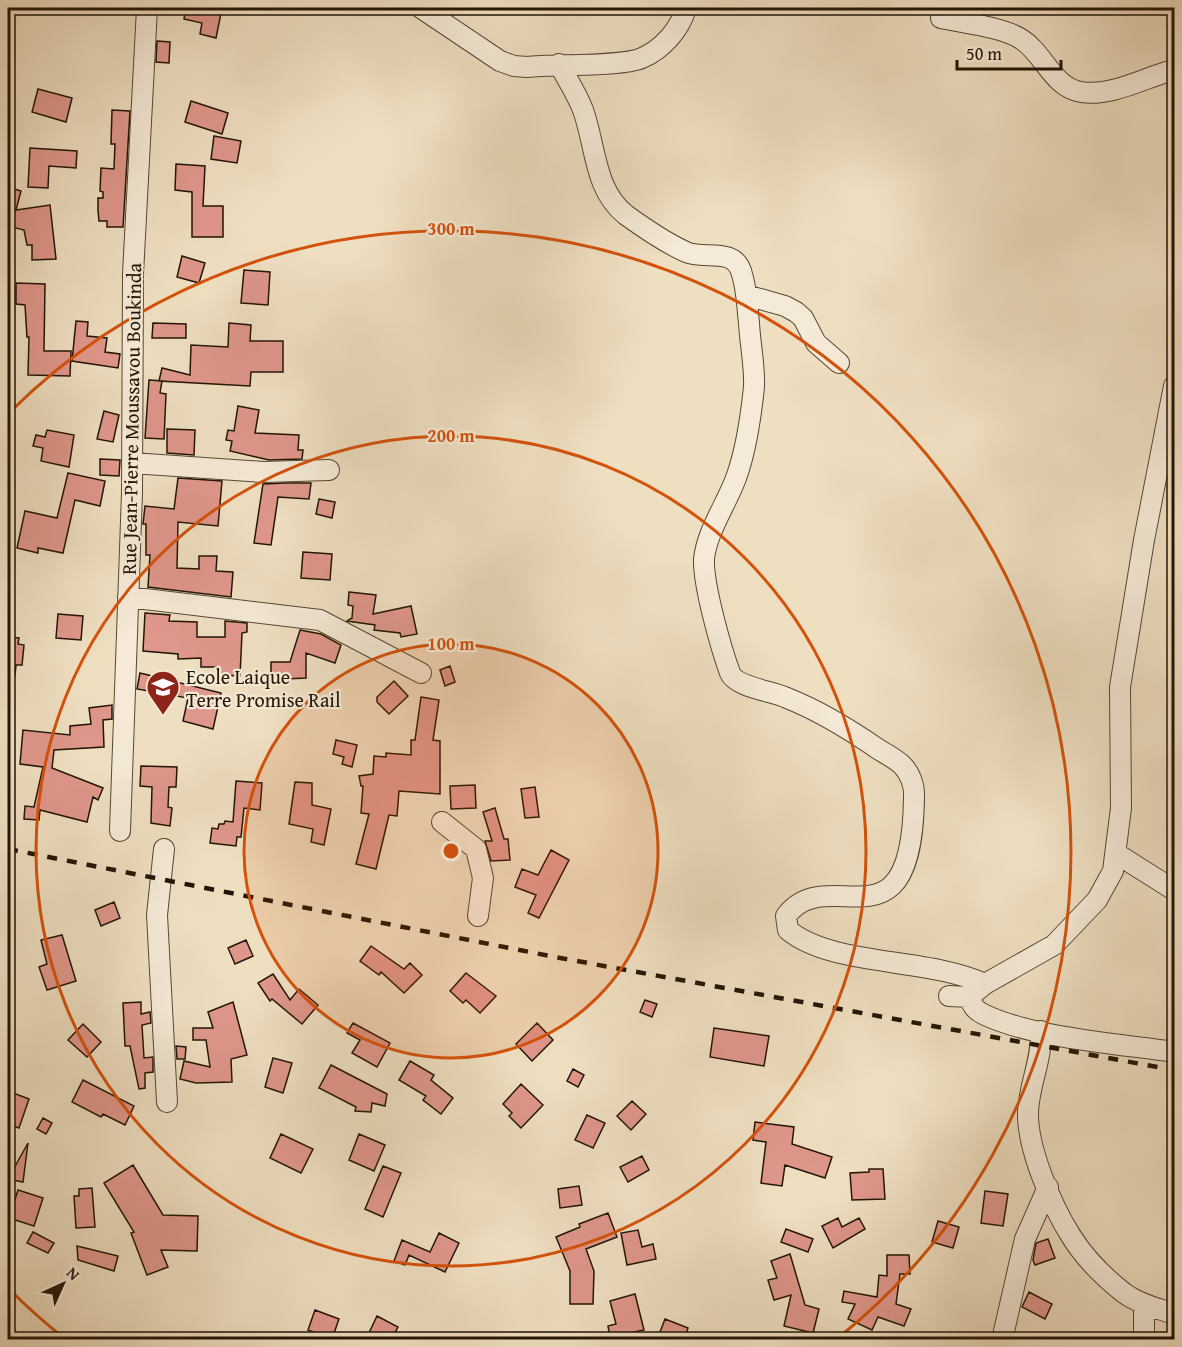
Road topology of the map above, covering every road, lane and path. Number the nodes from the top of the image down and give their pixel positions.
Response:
1 (147, 8) edge
2 (420, 8) edge
3 (686, 8) edge
4 (941, 18) dead end
5 (559, 64) junction
6 (1174, 70) edge
7 (746, 295) junction
8 (839, 363) dead end
9 (1174, 386) edge
10 (132, 463) junction
11 (329, 470) dead end
12 (128, 597) junction
13 (421, 673) dead end
14 (442, 822) dead end
15 (120, 831) dead end
16 (164, 849) dead end
17 (1117, 854) junction
18 (1174, 890) edge
19 (478, 916) dead end
20 (986, 984) junction
21 (949, 996) dead end
22 (969, 998) junction
23 (1041, 1031) junction
24 (1174, 1052) edge
25 (167, 1102) dead end
26 (1048, 1187) junction
27 (1144, 1304) junction
28 (1174, 1314) edge
29 (1002, 1340) edge
30 (1144, 1340) edge

1 - 10 street, Rue Jean-Pierre Moussavou Boukinda
2 - 5 street
3 - 5 street
4 - 6 street
5 - 7 street
7 - 8 street
7 - 20 street
9 - 17 street
10 - 11 street
10 - 12 street, Rue Jean-Pierre Moussavou Boukinda
12 - 13 street
12 - 15 street, Rue Jean-Pierre Moussavou Boukinda
14 - 19 street
16 - 25 street
17 - 18 street
17 - 20 street
20 - 22 street
21 - 22 street
22 - 23 street
23 - 24 street
23 - 26 street
26 - 27 street
26 - 29 street
27 - 28 street
27 - 30 street

